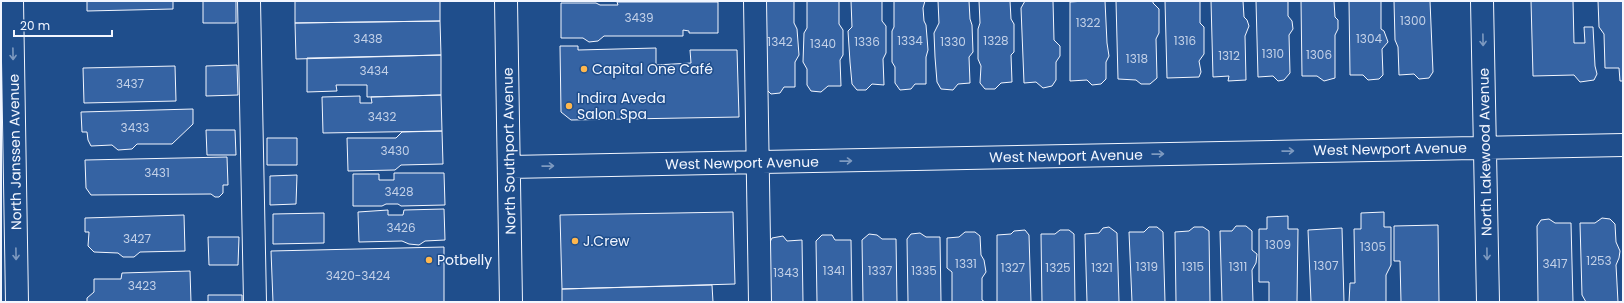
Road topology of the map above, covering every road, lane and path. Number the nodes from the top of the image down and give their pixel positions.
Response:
1 (12, 1) edge
2 (249, 1) edge
3 (506, 1) edge
4 (754, 1) edge
5 (1482, 1) edge
6 (1623, 144) edge
7 (1485, 147) junction
8 (758, 163) junction
9 (509, 167) junction
10 (17, 302) edge
11 (255, 302) edge
12 (512, 302) edge
13 (760, 302) edge
14 (1488, 302) edge

1 -> 10 street, North Janssen Avenue
2 - 11 street
3 - 9 street, North Southport Avenue
4 - 8 street
5 -> 7 street, North Lakewood Avenue
6 - 7 street, West Newport Avenue
8 -> 7 street, West Newport Avenue
7 -> 14 street, North Lakewood Avenue
9 -> 8 street, West Newport Avenue
8 - 13 street
9 - 12 street, North Southport Avenue

